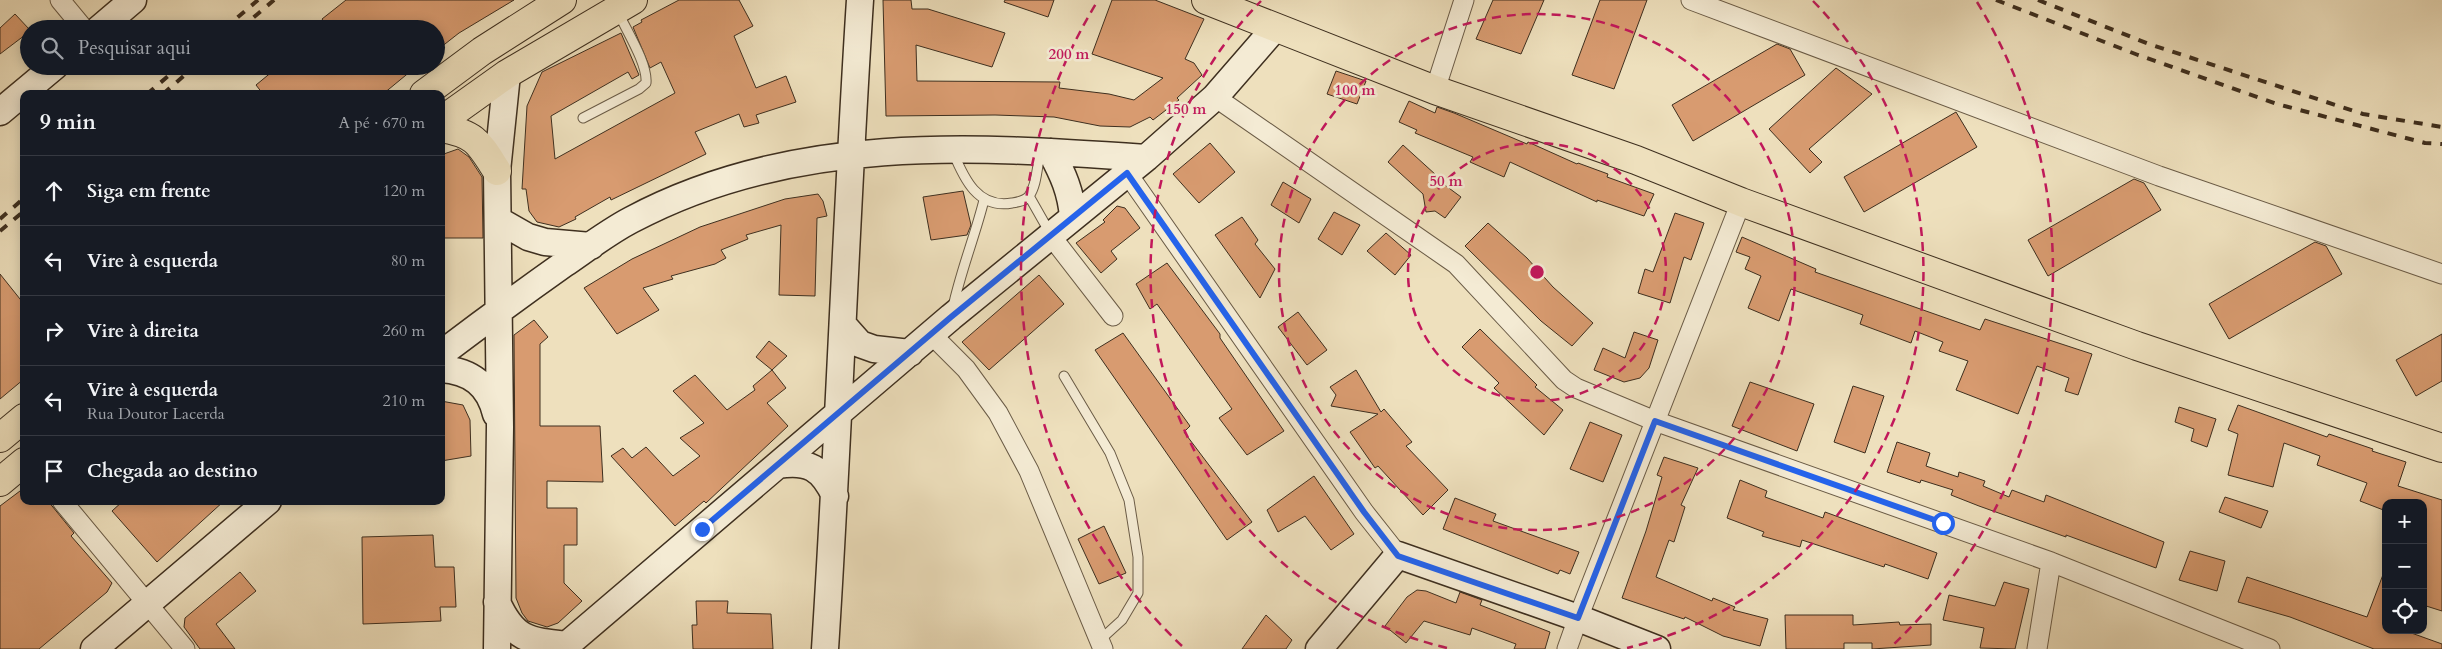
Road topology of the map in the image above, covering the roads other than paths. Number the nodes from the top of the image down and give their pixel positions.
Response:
1 (60, 0) edge
2 (133, 0) edge
3 (562, 0) edge
4 (860, 0) edge
5 (1207, 0) edge
6 (1464, 0) edge
7 (1691, 0) edge
8 (625, 6) edge
9 (77, 20) edge
10 (110, 20) edge
11 (1275, 28) junction
12 (507, 74) junction
13 (44, 75) edge
14 (26, 90) edge
15 (429, 90) edge
16 (1435, 90) junction
17 (20, 95) edge
18 (1215, 96) junction
19 (0, 112) edge
20 (445, 118) edge
21 (583, 118) dead end
22 (445, 129) edge
23 (952, 149) junction
24 (1046, 152) junction
25 (850, 155) junction
26 (1137, 166) junction
27 (497, 171) junction
28 (1029, 196) junction
29 (984, 200) junction
30 (1741, 202) junction
31 (1073, 218) junction
32 (498, 220) junction
33 (1051, 236) junction
34 (591, 246) junction
35 (2442, 274) edge
36 (498, 311) junction
37 (1113, 316) dead end
38 (951, 317) junction
39 (844, 326) junction
40 (932, 335) junction
41 (445, 351) edge
42 (910, 353) junction
43 (445, 370) edge
44 (1064, 376) dead end
45 (838, 415) junction
46 (20, 421) edge
47 (1655, 421) junction
48 (500, 426) junction
49 (0, 438) edge
50 (2442, 448) edge
51 (20, 465) edge
52 (778, 465) junction
53 (0, 482) edge
54 (835, 496) junction
55 (65, 505) edge
56 (263, 505) edge
57 (1398, 556) junction
58 (2051, 562) junction
59 (496, 601) junction
60 (148, 604) junction
61 (1578, 618) junction
62 (1102, 644) edge
63 (565, 647) edge
64 (94, 649) edge
65 (185, 649) edge
66 (497, 649) edge
67 (825, 649) edge
68 (1319, 649) edge
69 (1567, 649) edge
70 (1657, 649) edge
71 (2037, 649) edge
72 (2270, 649) edge

1 - 9 street
2 - 10 main road
3 - 15 main road
4 - 25 main road
5 - 11 main road
6 - 16 street
7 - 35 street
8 - 12 main road
8 - 21 lane
11 - 16 main road
11 - 18 main road
12 - 20 main road
12 - 27 main road
13 - 14 main road
16 - 30 main road
17 - 19 main road
18 - 26 main road
18 - 47 street
22 - 27 main road
23 - 24 main road
23 - 25 main road
23 - 29 lane
24 - 26 main road
24 - 28 lane
24 - 31 main road
25 - 34 main road
25 - 39 main road
26 - 31 main road
26 - 57 street
27 - 32 main road
28 - 29 lane
28 - 33 lane
29 - 38 lane
30 - 47 street
30 - 50 main road
31 - 33 main road
32 - 34 main road
32 - 36 main road
33 - 37 street
33 - 38 main road
34 - 36 main road
36 - 41 main road
36 - 48 main road
38 - 40 main road
39 - 42 main road
39 - 45 main road
40 - 42 main road
40 - 62 street
42 - 45 main road
43 - 48 main road
44 - 62 lane
45 - 52 main road
45 - 54 main road
46 - 49 main road
47 - 58 street
47 - 61 street
48 - 59 main road
51 - 53 main road
52 - 54 main road
52 - 63 main road
54 - 67 main road
55 - 60 street
56 - 60 main road
57 - 61 main road
57 - 68 main road
58 - 71 street
58 - 72 street
59 - 63 main road
59 - 66 main road
60 - 64 main road
60 - 65 street
61 - 69 street
61 - 70 main road

